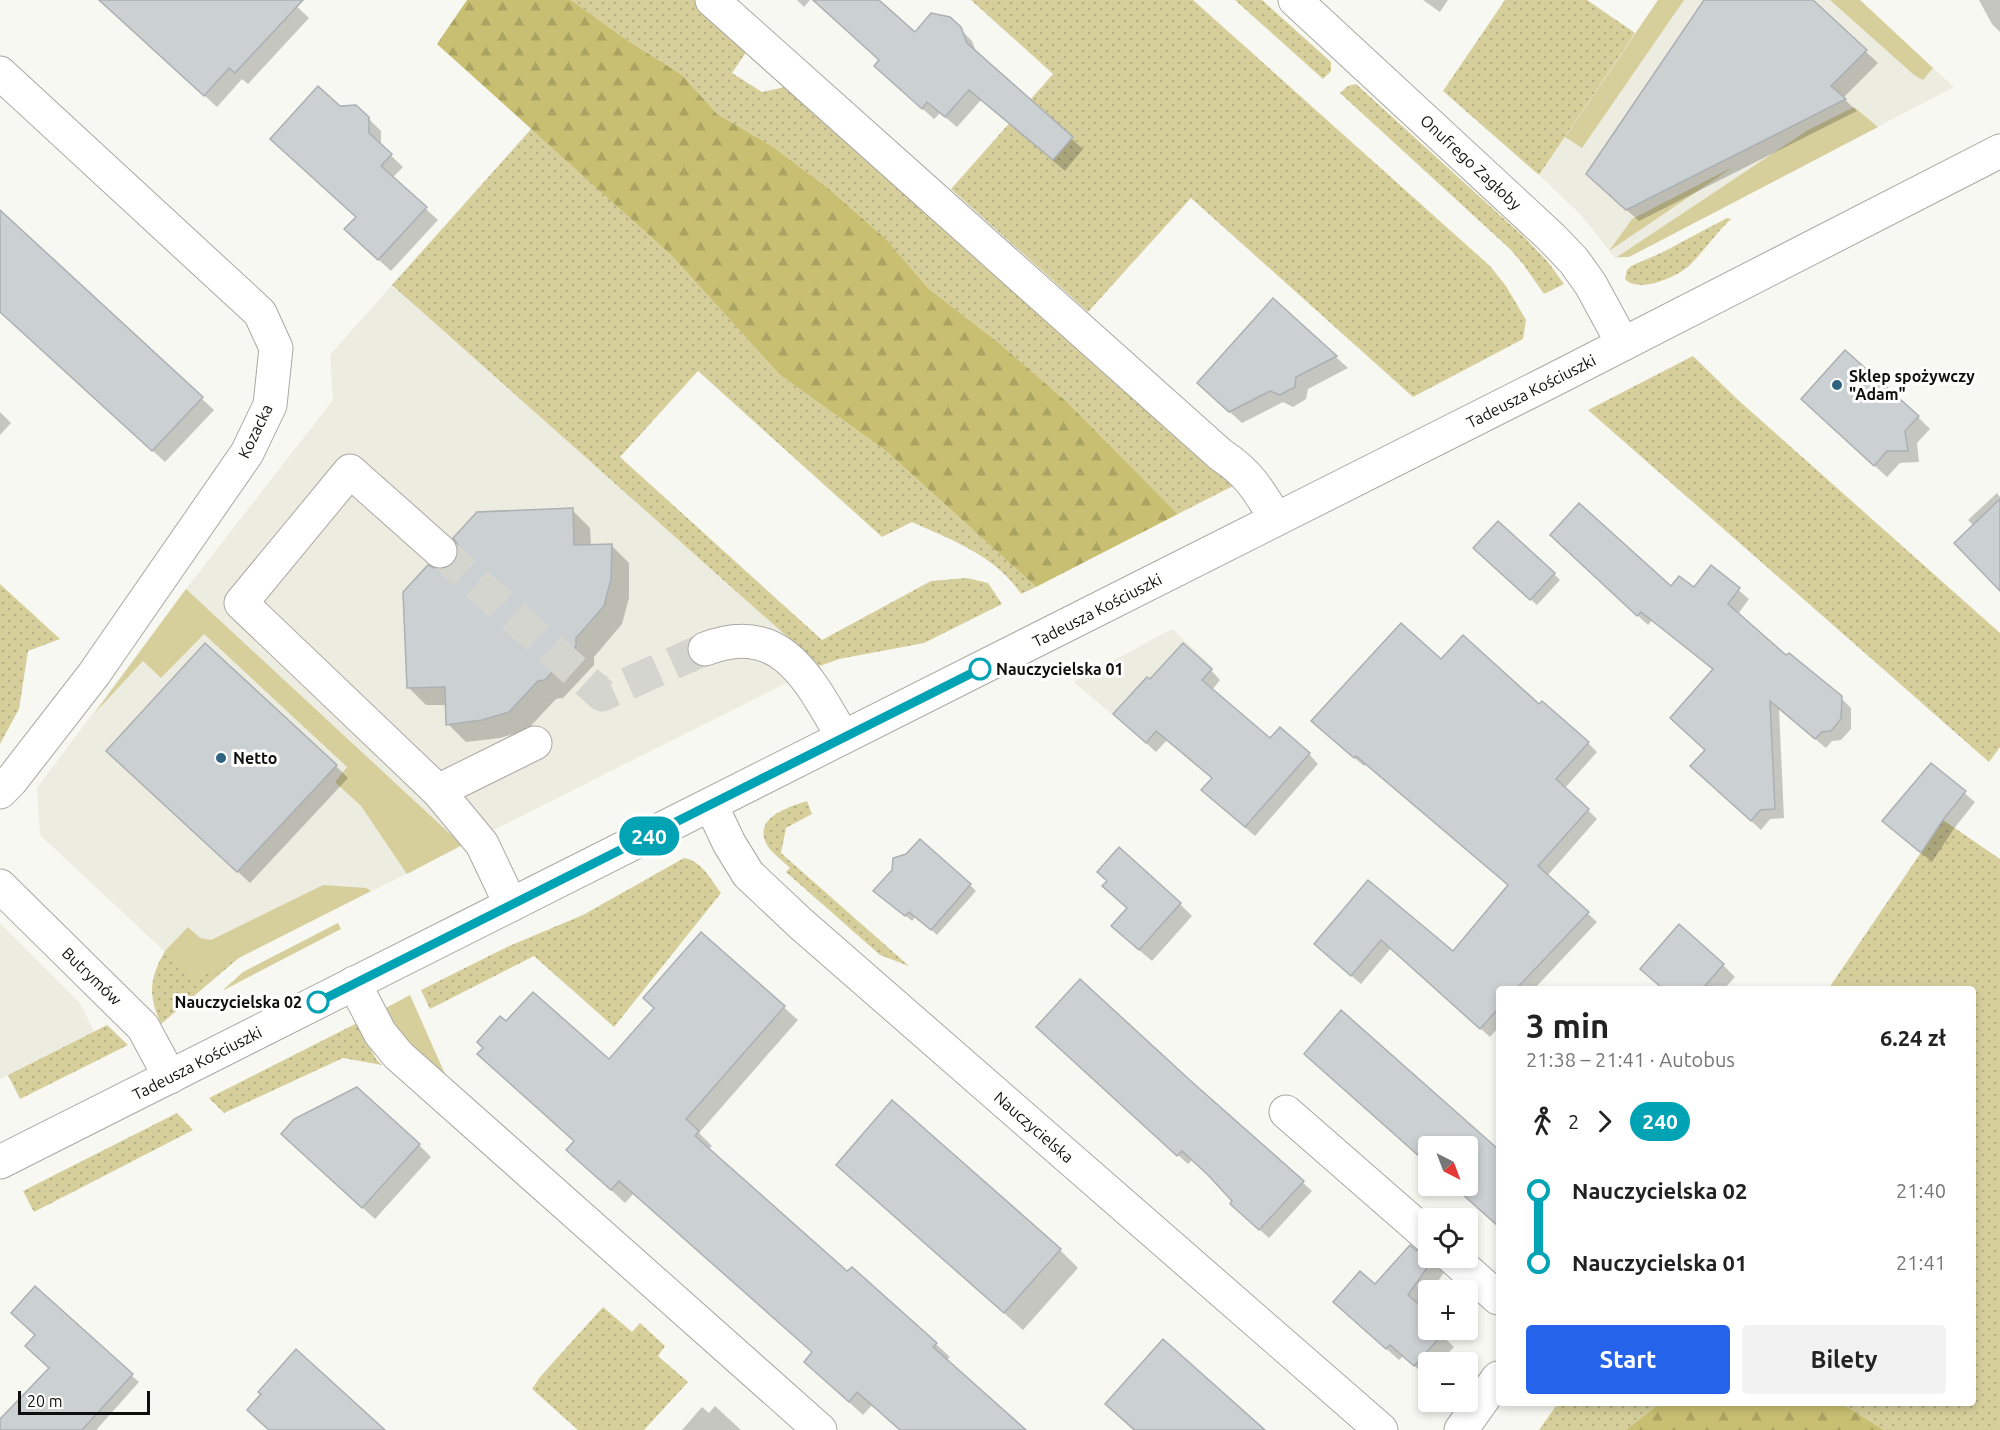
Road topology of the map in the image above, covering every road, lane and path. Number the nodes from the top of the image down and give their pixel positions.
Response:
1 (712, 0) edge
2 (1295, 0) edge
3 (0, 73) edge
4 (2000, 151) edge
5 (1623, 344) junction
6 (1276, 519) junction
7 (440, 551) tunnel mouth
8 (705, 648) tunnel mouth
9 (843, 737) junction
10 (535, 742) dead end
11 (438, 791) junction
12 (0, 792) edge
13 (711, 805) junction
14 (0, 886) edge
15 (511, 905) junction
16 (354, 983) junction
17 (170, 1077) junction
18 (1286, 1112) dead end
19 (0, 1162) edge
20 (1418, 1227) edge
21 (1464, 1268) edge
22 (1496, 1296) edge
23 (1496, 1381) edge
24 (820, 1430) edge
25 (1381, 1430) edge
26 (1461, 1430) edge

1 - 6 street
2 - 5 street, Onufrego Zagłoby
3 - 12 street, Kozacka
4 - 5 street, Tadeusza Kościuszki
5 - 6 street, Tadeusza Kościuszki
6 - 9 street, Tadeusza Kościuszki
7 - 11 street
8 - 9 street
9 - 13 street, Tadeusza Kościuszki
10 - 11 street
11 - 15 street
13 - 15 street, Tadeusza Kościuszki
13 - 25 street, Nauczycielska
14 - 17 street, Butrymów
15 - 16 street, Tadeusza Kościuszki
16 - 17 street, Tadeusza Kościuszki
16 - 24 street
17 - 19 street, Tadeusza Kościuszki
18 - 20 street
21 - 22 street
23 - 26 street

